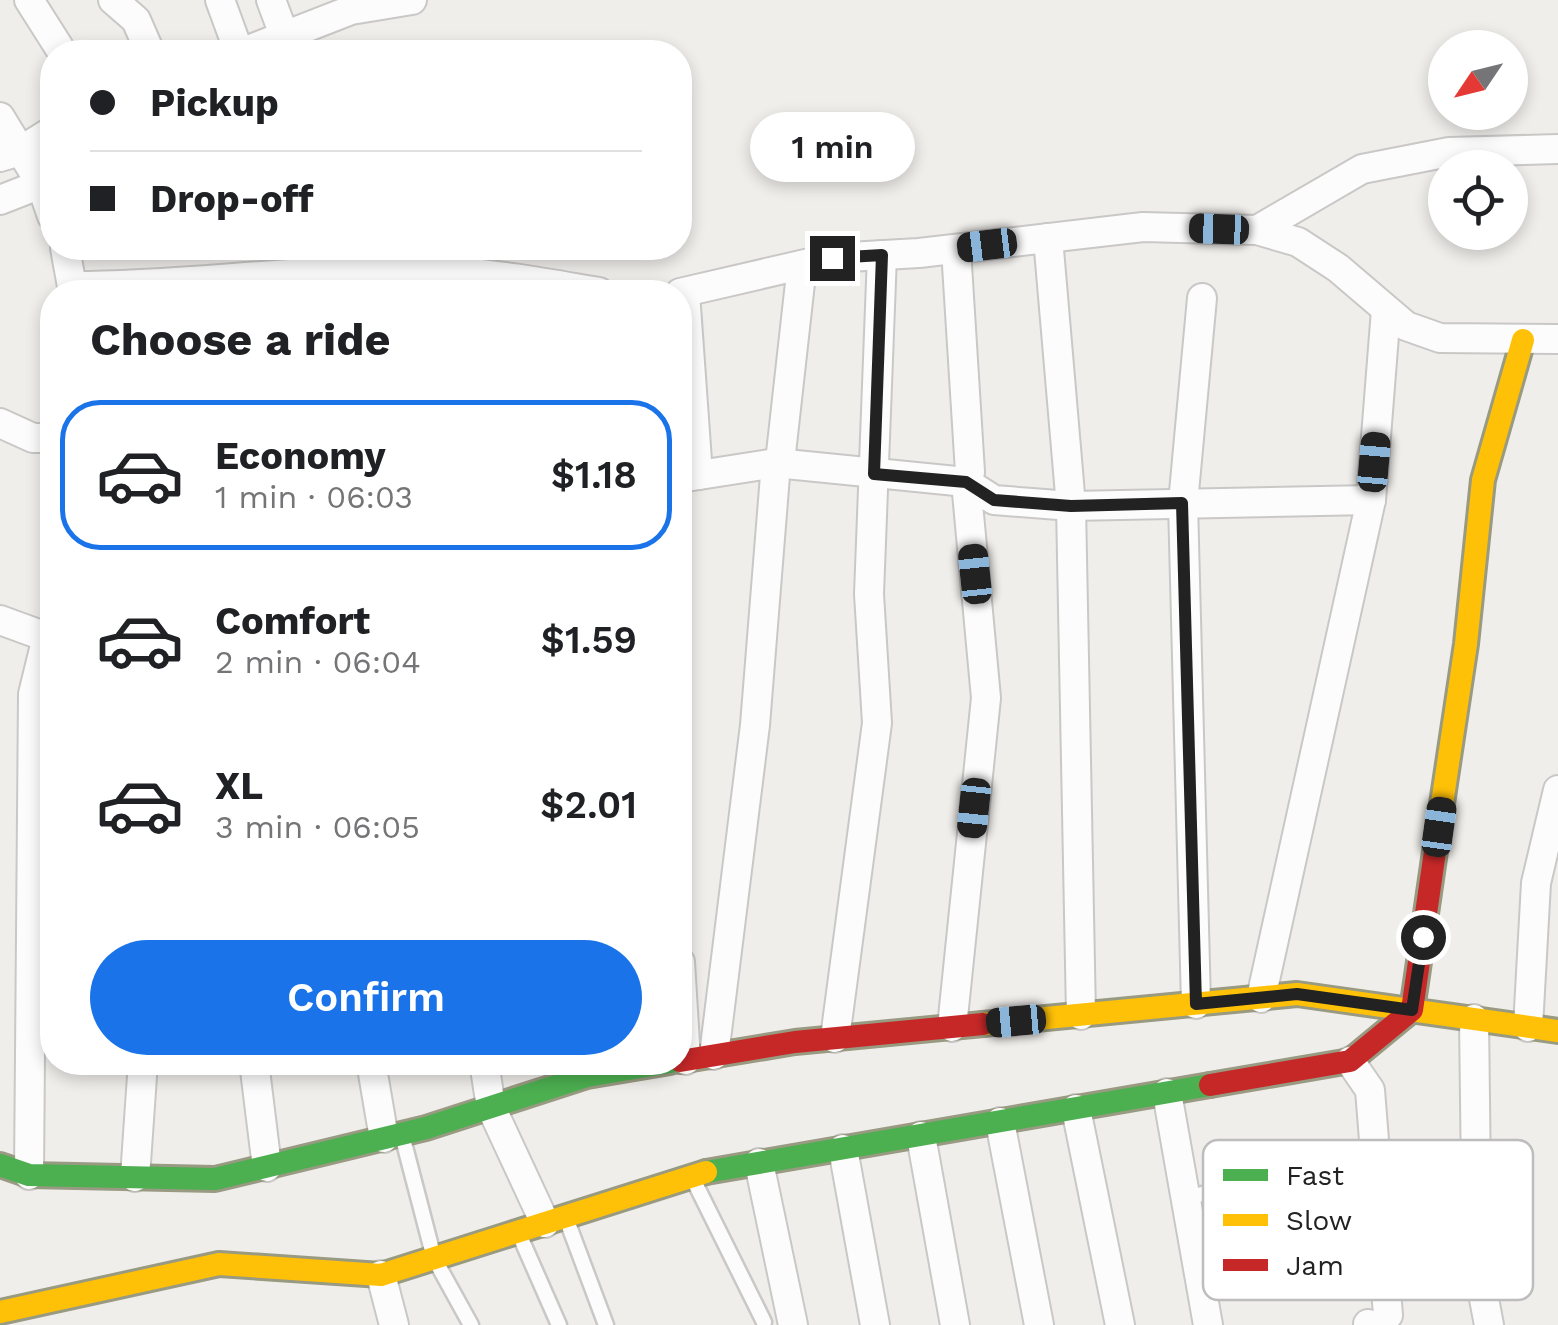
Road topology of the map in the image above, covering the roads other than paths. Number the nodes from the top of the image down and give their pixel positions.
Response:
1 (30, 0) edge
2 (113, 0) edge
3 (220, 0) edge
4 (271, 0) edge
5 (412, 0) edge
6 (55, 40) edge
7 (145, 40) edge
8 (236, 40) edge
9 (286, 40) edge
10 (295, 40) edge
11 (0, 117) edge
12 (40, 138) edge
13 (1558, 148) edge
14 (10, 154) edge
15 (40, 184) joint
16 (0, 200) edge
17 (1256, 230) junction
18 (1048, 238) junction
19 (956, 249) junction
20 (882, 255) junction
21 (802, 265) junction
22 (692, 291) edge
23 (1202, 298) dead end
24 (1386, 310) junction
25 (1558, 339) edge
26 (1523, 340) junction
27 (0, 423) edge
28 (40, 438) edge
29 (778, 458) junction
30 (874, 474) junction
31 (692, 475) edge
32 (968, 477) junction
33 (1371, 500) junction
34 (1182, 503) junction
35 (1071, 506) junction
36 (0, 620) edge
37 (40, 634) edge
38 (40, 671) edge
39 (1558, 790) edge
40 (1261, 998) junction
41 (1196, 1004) junction
42 (1412, 1010) junction
43 (1081, 1015) junction
44 (1474, 1019) junction
45 (952, 1027) junction
46 (1528, 1027) junction
47 (1558, 1031) edge
48 (835, 1038) junction
49 (714, 1055) junction
50 (692, 1059) edge
51 (1350, 1062) junction
52 (141, 1075) edge
53 (256, 1075) edge
54 (375, 1075) edge
55 (486, 1075) edge
56 (581, 1075) edge
57 (1167, 1093) junction
58 (490, 1107) junction
59 (1076, 1109) junction
60 (1000, 1122) junction
61 (393, 1136) junction
62 (921, 1136) junction
63 (1371, 1140) edge
64 (1475, 1140) edge
65 (843, 1149) junction
66 (760, 1164) junction
67 (0, 1165) edge
68 (267, 1167) junction
69 (29, 1175) junction
70 (135, 1177) junction
71 (692, 1177) junction
72 (1203, 1194) edge
73 (1186, 1198) junction
74 (556, 1220) junction
75 (518, 1232) junction
76 (434, 1258) junction
77 (382, 1275) junction
78 (1203, 1296) edge
79 (1204, 1300) edge
80 (1485, 1300) edge
81 (0, 1312) edge
82 (775, 1323) edge
83 (394, 1325) edge
84 (471, 1325) edge
85 (559, 1325) edge
86 (606, 1325) edge
87 (875, 1325) edge
88 (954, 1325) edge
89 (1039, 1325) edge
90 (1120, 1325) edge
91 (1208, 1325) edge
92 (1490, 1325) edge

1 - 6 street
2 - 7 street
3 - 8 street
4 - 9 street
5 - 10 street
11 - 14 street
12 - 14 street
13 - 17 street
14 - 15 street
15 - 16 street
17 - 18 street
17 - 24 street
18 - 19 street
18 - 35 street
19 - 20 street
19 - 32 street
20 - 21 street
20 - 30 street
21 - 22 street
21 - 29 street
23 - 34 street
24 - 26 street
24 - 33 street
25 - 26 street
26 - 42 street
27 - 28 street
29 - 30 street
29 - 31 street
29 - 49 street
30 - 32 street
30 - 48 street
32 - 35 street
32 - 45 street
33 - 34 street
33 - 40 street
34 - 35 street
34 - 41 street
35 - 43 street
36 - 37 street
38 - 69 street
39 - 46 street
40 - 41 street
40 - 42 street
41 - 43 street
42 - 44 street
42 - 51 street
43 - 45 street
44 - 46 street
44 - 64 street
45 - 48 street
46 - 47 street
48 - 49 street
49 - 50 street
51 - 57 street
51 - 63 street
52 - 70 street
53 - 68 street
54 - 61 street
55 - 58 street
56 - 58 street
57 - 59 street
57 - 73 street
58 - 61 street
58 - 74 street
59 - 60 street
59 - 90 street
60 - 62 street
60 - 89 street
61 - 68 street
61 - 76 lane
62 - 65 street
62 - 88 street
65 - 66 street
65 - 87 street
66 - 71 street
66 - 82 street
67 - 69 street
68 - 70 street
69 - 70 street
71 - 74 street
71 - 82 lane
72 - 73 lane
73 - 78 street
74 - 75 street
74 - 86 lane
75 - 76 street
75 - 85 lane
76 - 77 street
76 - 84 lane
77 - 81 street
77 - 83 street
79 - 91 street
80 - 92 street

